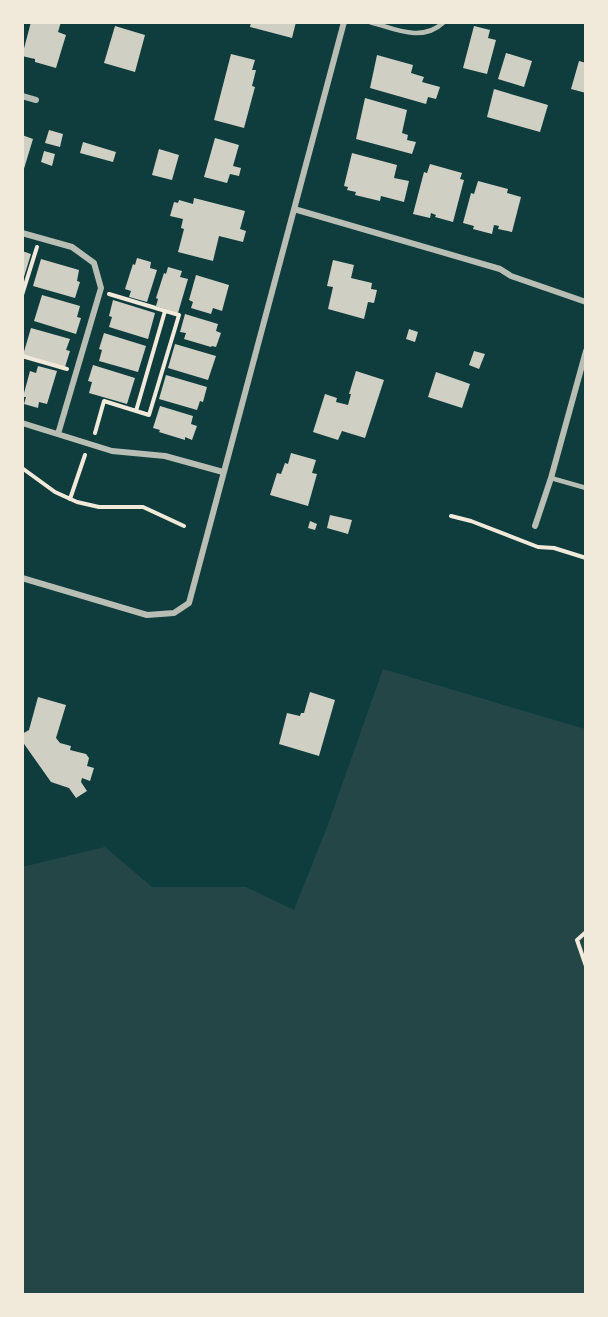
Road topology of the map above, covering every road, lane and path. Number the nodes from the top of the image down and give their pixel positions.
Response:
1 (344, 22) edge
2 (370, 22) edge
3 (444, 22) edge
4 (22, 96) edge
5 (36, 100) dead end
6 (294, 209) junction
7 (22, 233) edge
8 (37, 248) dead end
9 (110, 294) dead end
10 (22, 295) edge
11 (585, 302) edge
12 (165, 311) junction
13 (585, 351) edge
14 (22, 356) edge
15 (68, 369) dead end
16 (136, 411) junction
17 (22, 423) edge
18 (58, 434) junction
19 (94, 436) dead end
20 (86, 451) dead end
21 (22, 468) edge
22 (223, 472) junction
23 (551, 478) junction
24 (585, 488) edge
25 (70, 500) junction
26 (451, 516) dead end
27 (184, 526) dead end
28 (535, 526) dead end
29 (585, 558) edge
30 (22, 578) edge
31 (585, 932) edge
32 (585, 966) edge

1 - 6 street
2 - 3 lane
4 - 5 street
6 - 11 street
6 - 22 street
7 - 18 street
8 - 10 path
9 - 12 path
12 - 16 path
12 - 16 path
13 - 23 street
14 - 15 path
16 - 19 path
17 - 18 street
18 - 22 street
20 - 25 path
21 - 25 path
22 - 30 street
23 - 24 lane
23 - 28 street
25 - 27 path
26 - 29 path
31 - 32 path

